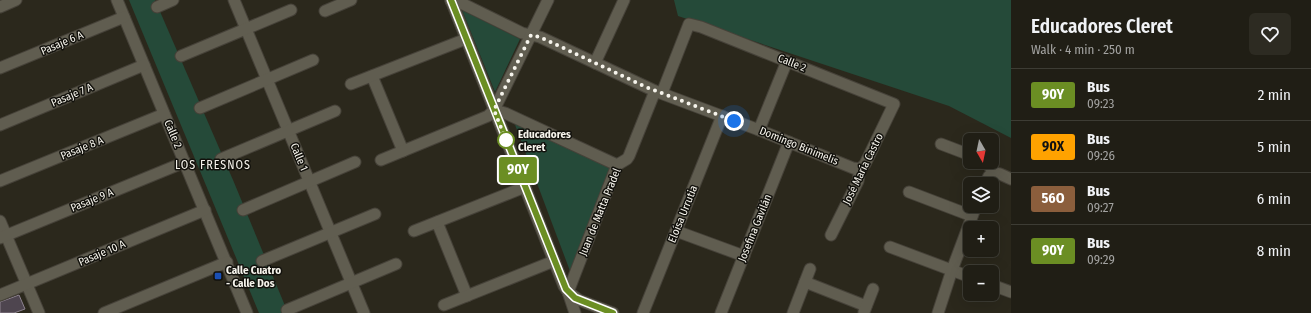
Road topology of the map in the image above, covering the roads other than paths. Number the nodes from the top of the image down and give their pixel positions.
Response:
1 (16, 0) edge
2 (117, 0) edge
3 (173, 0) edge
4 (234, 0) edge
5 (548, 0) edge
6 (624, 0) edge
7 (347, 1) edge
8 (451, 1) edge
9 (0, 6) edge
10 (157, 7) dead end
11 (290, 10) dead end
12 (325, 11) dead end
13 (124, 17) junction
14 (688, 24) joint
15 (246, 29) junction
16 (531, 35) junction
17 (466, 39) junction
18 (181, 56) dead end
19 (313, 60) dead end
20 (788, 61) junction
21 (595, 63) junction
22 (144, 65) junction
23 (0, 68) edge
24 (372, 76) junction
25 (267, 80) junction
26 (351, 84) dead end
27 (658, 92) junction
28 (894, 104) joint
29 (200, 108) dead end
30 (494, 110) junction
31 (335, 111) dead end
32 (164, 114) junction
33 (722, 116) junction
34 (0, 125) edge
35 (759, 130) junction
36 (288, 131) junction
37 (789, 142) junction
38 (941, 144) dead end
39 (403, 151) junction
40 (963, 153) edge
41 (221, 159) dead end
42 (381, 160) dead end
43 (184, 162) junction
44 (356, 162) dead end
45 (617, 165) junction
46 (860, 169) junction
47 (992, 169) edge
48 (994, 173) junction
49 (988, 177) edge
50 (1011, 179) edge
51 (0, 181) edge
52 (309, 182) junction
53 (525, 187) junction
54 (909, 192) dead end
55 (963, 208) edge
56 (205, 210) junction
57 (243, 210) dead end
58 (973, 213) edge
59 (375, 214) dead end
60 (0, 221) edge
61 (437, 222) junction
62 (414, 231) dead end
63 (676, 231) junction
64 (330, 233) junction
65 (831, 235) dead end
66 (3, 237) edge
67 (890, 247) dead end
68 (744, 256) junction
69 (262, 261) dead end
70 (554, 261) junction
71 (226, 262) junction
72 (396, 264) dead end
73 (810, 269) dead end
74 (952, 270) junction
75 (963, 274) edge
76 (805, 282) junction
77 (351, 283) junction
78 (26, 284) junction
79 (999, 287) edge
80 (873, 289) dead end
81 (1010, 289) edge
82 (568, 292) junction
83 (0, 295) edge
84 (467, 296) junction
85 (585, 302) junction
86 (444, 305) dead end
87 (287, 310) dead end
88 (865, 310) edge
89 (39, 313) edge
90 (104, 313) edge
91 (247, 313) edge
92 (364, 313) edge
93 (575, 313) edge
94 (613, 313) edge
95 (643, 313) edge
96 (721, 313) edge
97 (793, 313) edge
98 (938, 313) edge

1 - 9 street
2 - 13 street, Calle 2
3 - 10 street
4 - 15 street, Calle 1
5 - 16 street
6 - 21 street
7 - 12 street
8 - 16 street, Domingo Binimelis
8 - 17 street
11 - 15 street
13 - 22 street, Calle 2
13 - 23 street, Pasaje 6 A
14 - 20 street, Calle 2
14 - 27 street, Juan de Matta Pradel
15 - 18 street
15 - 25 street, Calle 1
16 - 21 street, Domingo Binimelis
16 - 30 street
17 - 24 street
17 - 30 street
19 - 25 street
20 - 28 street, Calle 2
20 - 35 street
21 - 27 street, Domingo Binimelis
22 - 32 street, Calle 2
22 - 34 street, Pasaje 7 A
24 - 26 street
24 - 39 street
25 - 29 street
25 - 36 street, Calle 1
27 - 33 street, Domingo Binimelis
27 - 45 street, Juan de Matta Pradel
28 - 46 street, José María Castro
30 - 39 street
30 - 45 street
30 - 53 street
31 - 36 street
32 - 43 street, Calle 2
32 - 51 street, Pasaje 8 A
33 - 35 street, Domingo Binimelis
33 - 63 street, Eloísa Urrutia
35 - 37 street, Domingo Binimelis
36 - 41 street
36 - 52 street, Calle 1
37 - 46 street, Domingo Binimelis
37 - 68 street, Josefina Gavilán
38 - 40 street
39 - 42 street
43 - 56 street, Calle 2
43 - 66 street, Pasaje 9 A
44 - 52 street
45 - 82 street, Juan de Matta Pradel
46 - 65 street, José María Castro
47 - 48 street
48 - 49 street
48 - 50 street
52 - 57 street
52 - 64 street, Calle 1
53 - 61 street
53 - 70 street
54 - 55 street
56 - 71 street, Calle 2
56 - 78 street, Pasaje 10 A
58 - 74 street
59 - 64 street
60 - 66 street
61 - 62 street
61 - 84 street
63 - 68 street
63 - 95 street, Eloísa Urrutia
64 - 69 street
64 - 77 street, Calle 1
66 - 78 street
67 - 74 street
68 - 96 street, Josefina Gavilán
70 - 82 street
70 - 84 street
71 - 90 street
71 - 91 street, Calle 2
72 - 77 street
73 - 76 street
74 - 75 street
74 - 98 street
76 - 88 street
76 - 97 street
77 - 87 street
77 - 92 street, Calle 1
78 - 83 street, Pasaje 10 A
78 - 89 street
79 - 81 street
80 - 88 street
82 - 85 street
82 - 93 street
84 - 86 street
85 - 93 street
85 - 94 street

